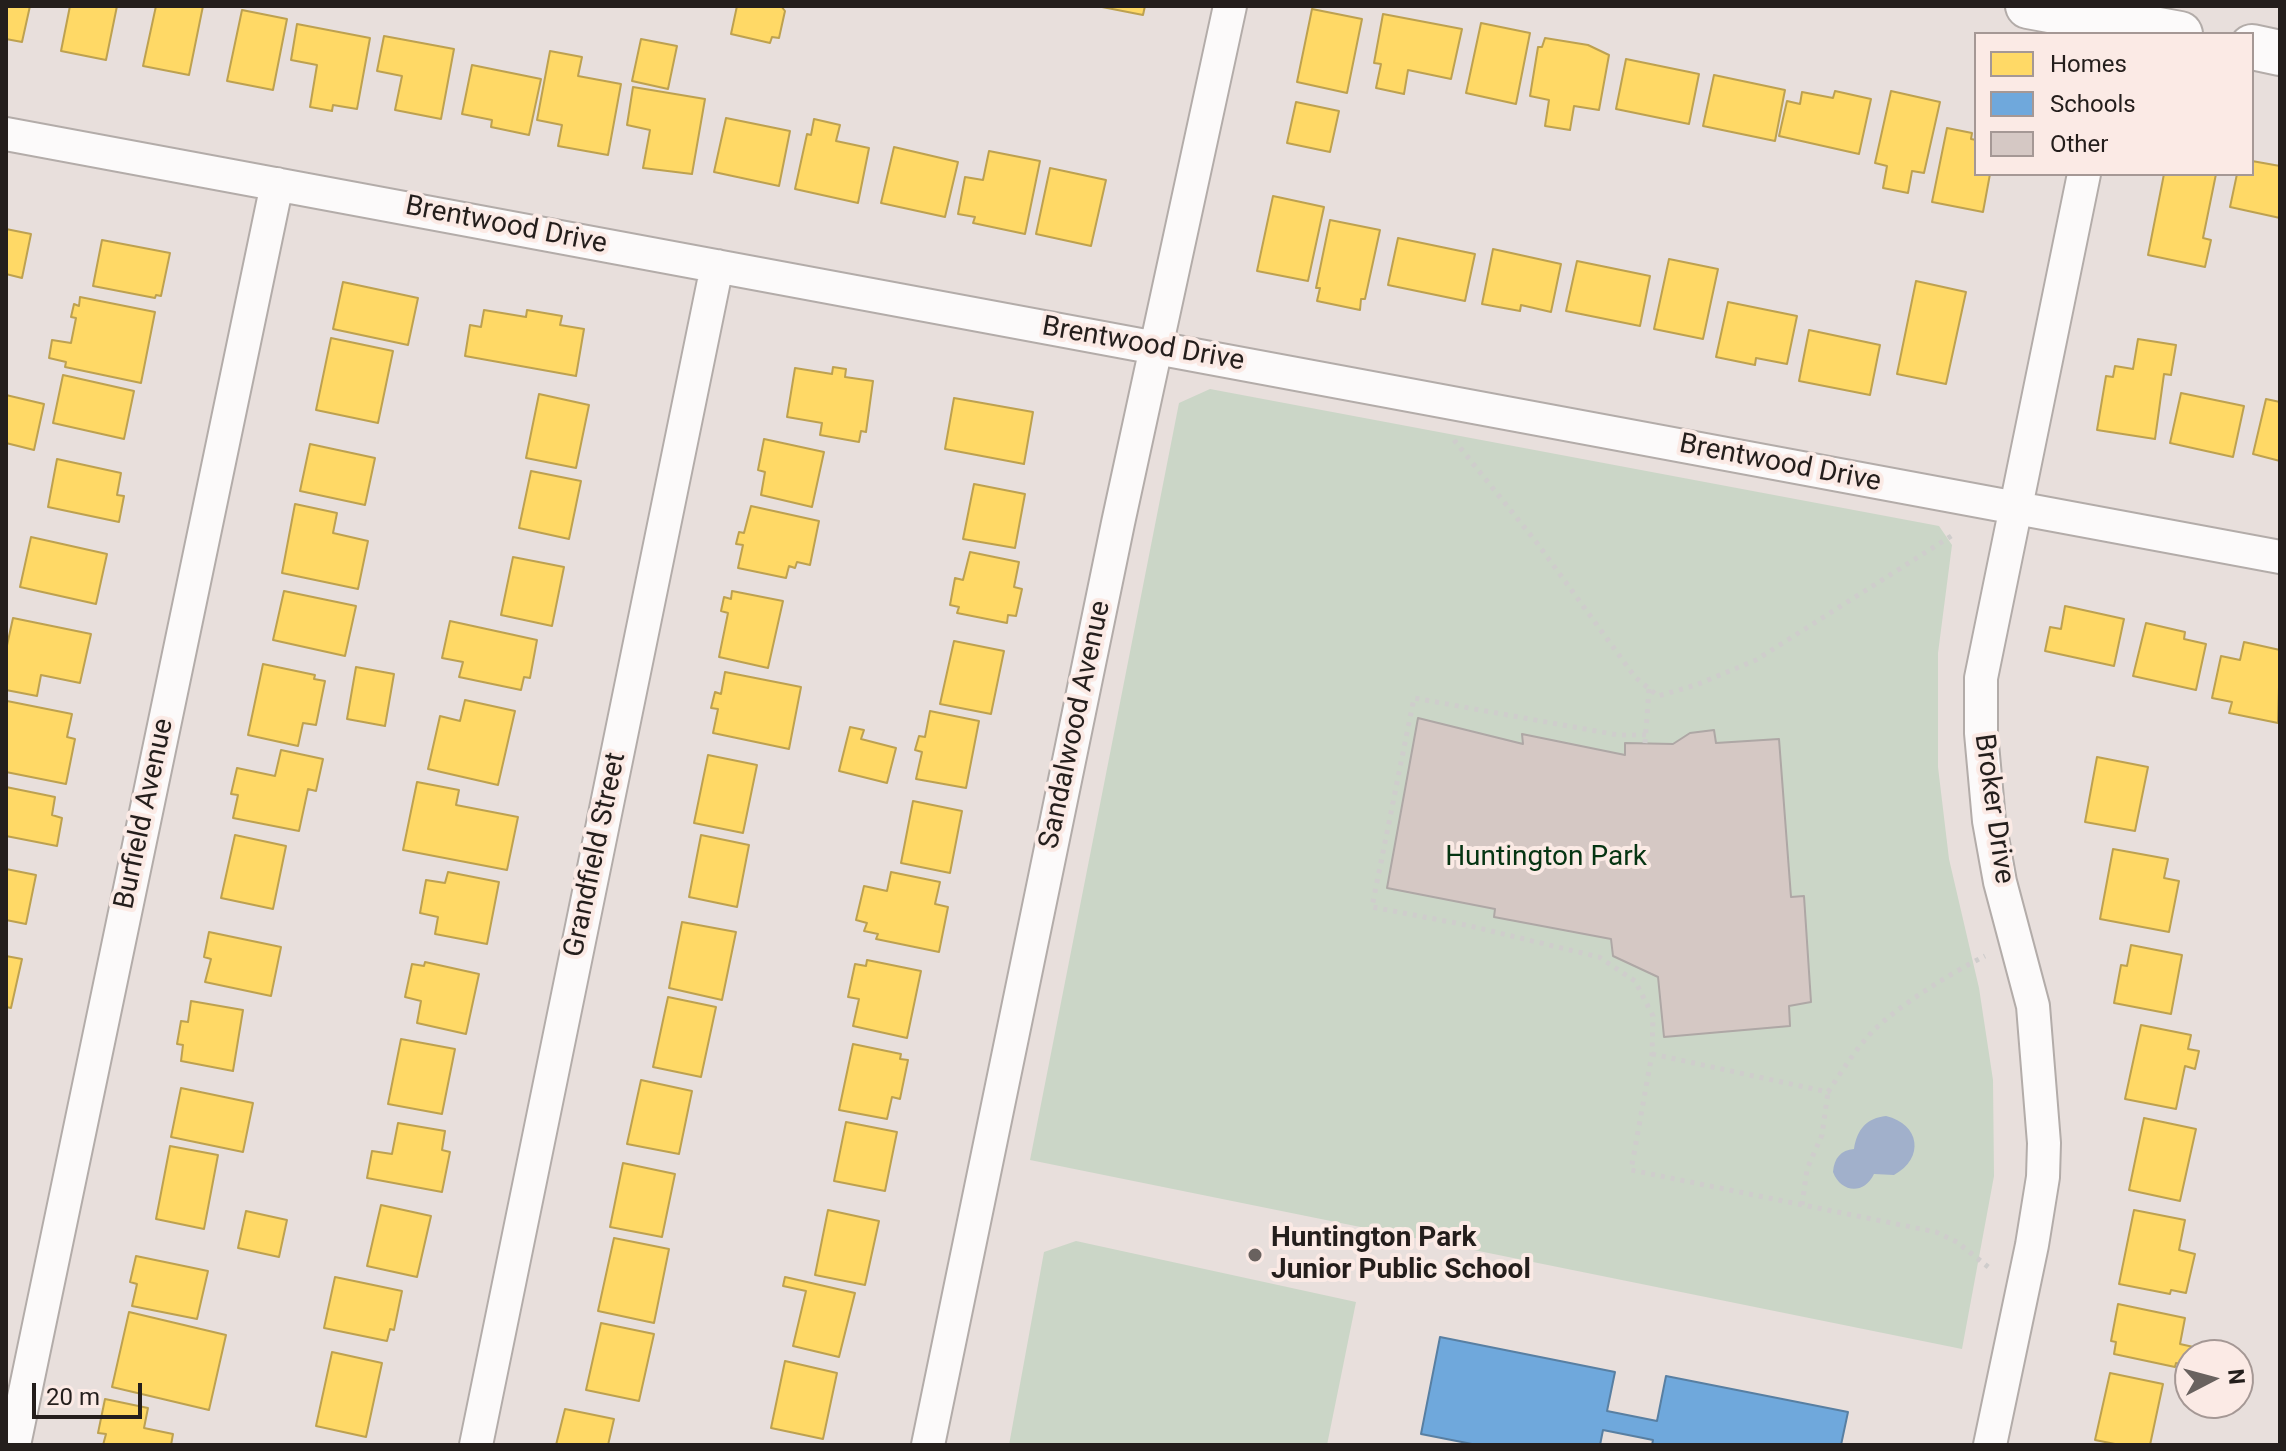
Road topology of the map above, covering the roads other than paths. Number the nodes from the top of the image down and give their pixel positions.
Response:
1 (1230, 6) edge
2 (2028, 6) edge
3 (2115, 21) edge
4 (2170, 32) edge
5 (2254, 47) edge
6 (2280, 53) edge
7 (6, 134) edge
8 (2084, 176) edge
9 (277, 184) junction
10 (717, 266) junction
11 (1157, 348) junction
12 (2016, 508) junction
13 (2280, 557) edge
14 (14, 1445) edge
15 (476, 1445) edge
16 (928, 1445) edge
17 (1990, 1445) edge

1 - 11 street, Sandalwood Avenue
2 - 3 main road
3 - 4 main road
5 - 6 main road
7 - 9 street, Brentwood Drive
8 - 12 street, Broker Drive
9 - 10 street, Brentwood Drive
9 - 14 street, Burfield Avenue
10 - 11 street, Brentwood Drive
10 - 15 street, Grandfield Street
11 - 12 street, Brentwood Drive
11 - 16 street, Sandalwood Avenue
12 - 13 street, Brentwood Drive
12 - 17 street, Broker Drive

